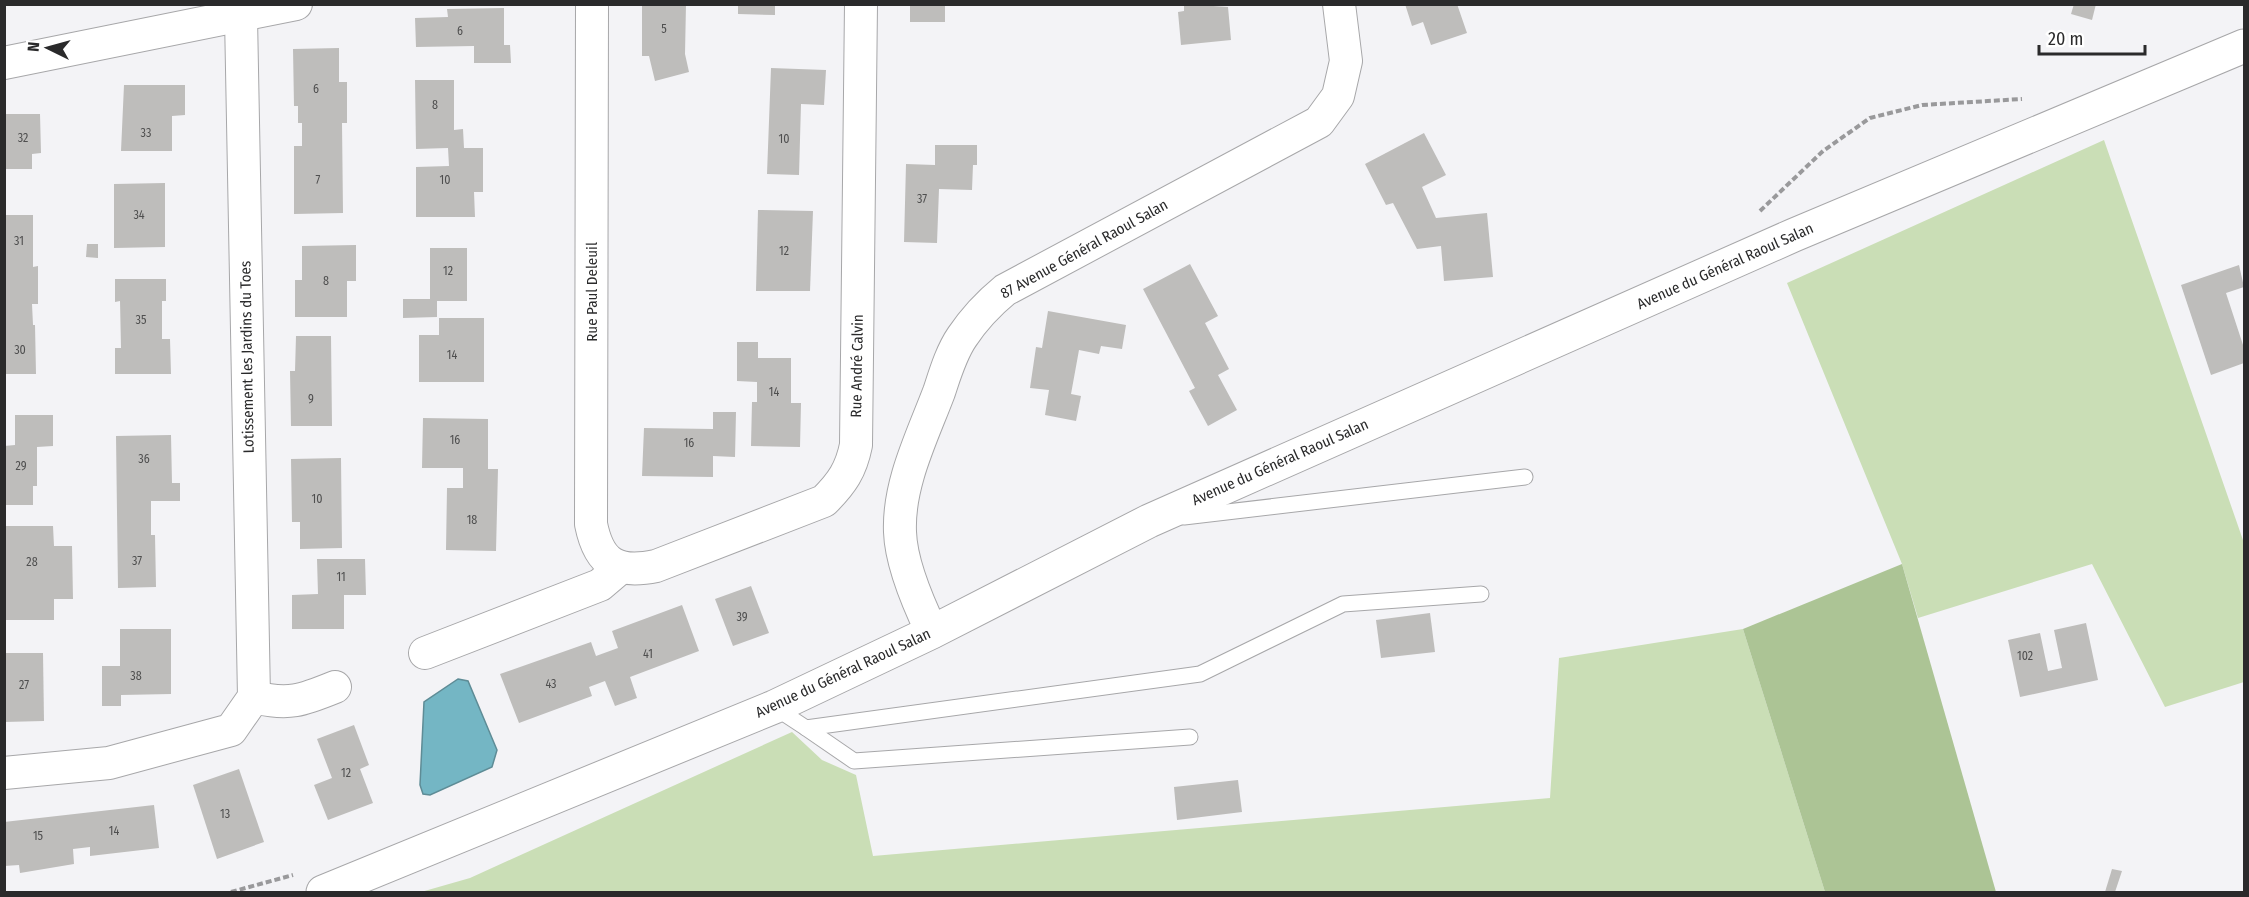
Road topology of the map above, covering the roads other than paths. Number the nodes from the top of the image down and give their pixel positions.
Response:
1 (296, 4) edge
2 (592, 4) edge
3 (861, 4) edge
4 (1339, 4) edge
5 (241, 17) junction
6 (2244, 46) edge
7 (4, 63) edge
8 (1525, 477) dead end
9 (1149, 521) junction
10 (620, 568) junction
11 (1481, 594) dead end
12 (932, 632) junction
13 (424, 653) dead end
14 (335, 687) dead end
15 (254, 697) junction
16 (774, 706) junction
17 (806, 728) junction
18 (1190, 737) dead end
19 (4, 773) edge
20 (323, 892) edge

1 - 5 street
2 - 10 street, Rue Paul Deleuil
3 - 10 street, Rue André Calvin
4 - 12 street, 87 Avenue Général Raoul Salan
5 - 7 street
5 - 15 street, Lotissement les Jardins du Toes
6 - 9 main road, Avenue du Général Raoul Salan
8 - 9 lane
9 - 12 main road, Avenue du Général Raoul Salan
10 - 13 street
11 - 17 lane
12 - 16 main road, Avenue du Général Raoul Salan
14 - 15 street
15 - 19 street
16 - 17 lane
16 - 20 main road, Avenue du Général Raoul Salan
17 - 18 lane

